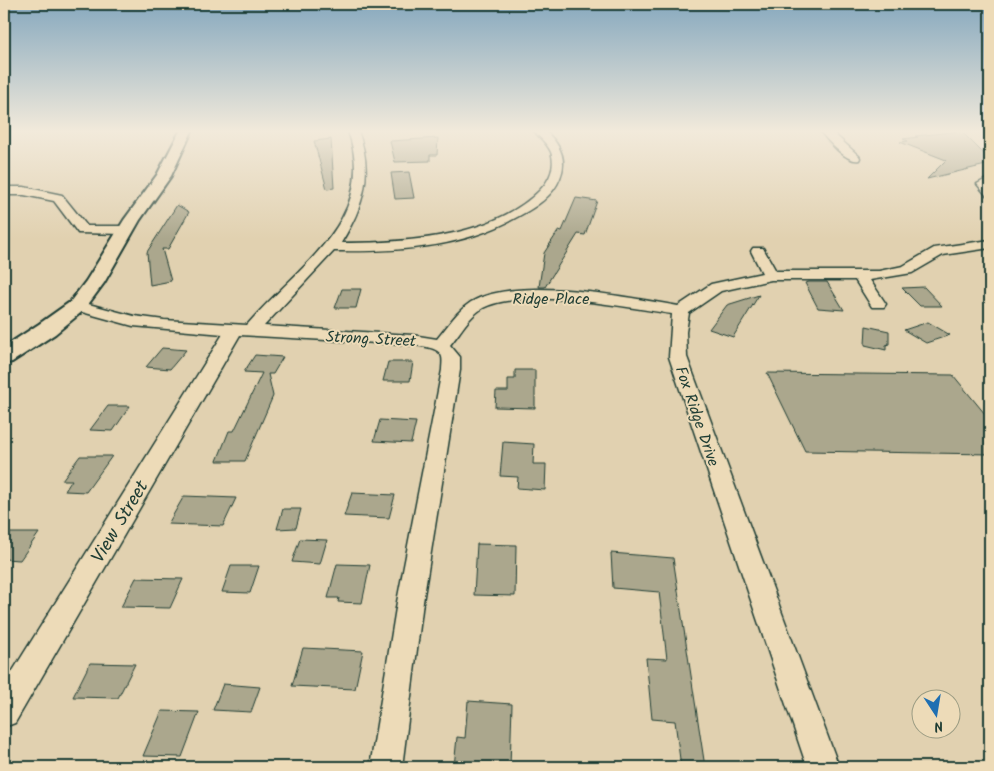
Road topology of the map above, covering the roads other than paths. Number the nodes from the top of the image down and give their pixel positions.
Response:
1 (168, 167) edge
2 (362, 167) edge
3 (558, 167) edge
4 (990, 180) edge
5 (4, 191) edge
6 (990, 192) edge
7 (125, 230) junction
8 (990, 244) edge
9 (330, 247) junction
10 (758, 251) dead end
11 (771, 276) junction
12 (861, 277) junction
13 (878, 304) dead end
14 (77, 306) junction
15 (681, 311) junction
16 (242, 330) junction
17 (440, 346) junction
18 (4, 357) edge
19 (4, 712) edge
20 (386, 767) edge
21 (823, 767) edge

1 - 7 street
2 - 9 street
3 - 9 street
4 - 6 street
5 - 7 street
7 - 14 street
8 - 12 street
9 - 16 street
10 - 11 street
11 - 12 street
11 - 15 street
12 - 13 street
14 - 16 street, Strong Street
14 - 18 street
15 - 17 street, Ridge Place
15 - 21 street, Fox Ridge Drive
16 - 17 street, Strong Street
16 - 19 street, View Street
17 - 20 street

